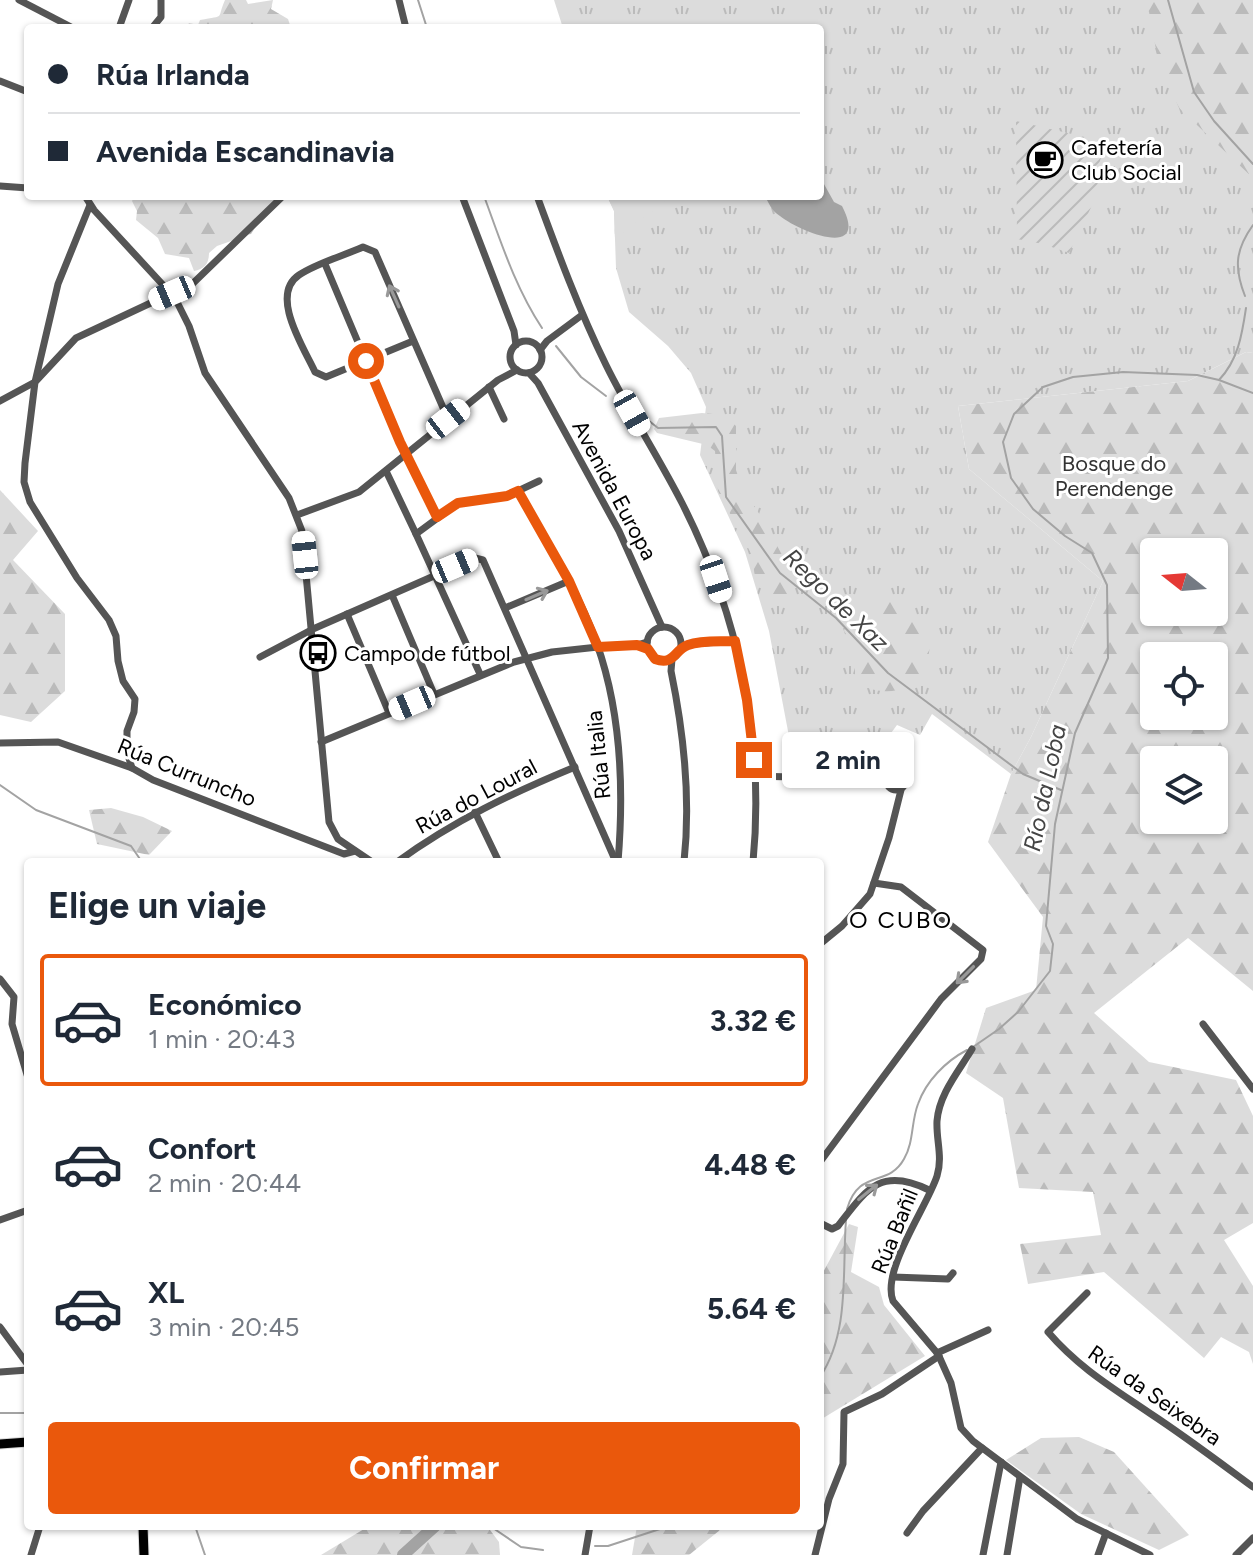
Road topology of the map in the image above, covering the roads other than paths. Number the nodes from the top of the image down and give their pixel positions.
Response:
1 (19, 0) edge
2 (129, 0) edge
3 (161, 0) edge
4 (399, 0) edge
5 (65, 24) edge
6 (122, 24) edge
7 (155, 24) edge
8 (405, 24) edge
9 (0, 81) edge
10 (24, 90) edge
11 (0, 186) edge
12 (24, 188) edge
13 (87, 200) edge
14 (279, 200) edge
15 (464, 200) edge
16 (539, 200) edge
17 (90, 205) junction
18 (325, 264) junction
19 (172, 293) junction
20 (582, 315) junction
21 (413, 341) junction
22 (519, 344) junction
23 (538, 348) junction
24 (366, 361) junction
25 (514, 367) junction
26 (532, 371) junction
27 (35, 382) junction
28 (489, 387) junction
29 (0, 401) edge
30 (448, 419) junction
31 (504, 419) dead end
32 (406, 454) junction
33 (386, 471) junction
34 (539, 481) dead end
35 (518, 491) junction
36 (297, 515) junction
37 (437, 517) junction
38 (416, 534) junction
39 (436, 574) junction
40 (569, 581) junction
41 (392, 595) junction
42 (505, 608) junction
43 (347, 614) junction
44 (658, 628) junction
45 (313, 629) junction
46 (735, 641) junction
47 (680, 644) junction
48 (648, 645) junction
49 (598, 647) junction
50 (260, 657) dead end
51 (527, 658) junction
52 (668, 660) junction
53 (480, 674) junction
54 (434, 694) junction
55 (389, 713) junction
56 (321, 742) junction
57 (0, 743) edge
58 (575, 767) junction
59 (132, 768) junction
60 (755, 776) junction
61 (887, 780) junction
62 (897, 793) junction
63 (475, 812) junction
64 (620, 837) junction
65 (606, 838) junction
66 (355, 851) junction
67 (366, 858) edge
68 (402, 858) edge
69 (497, 858) edge
70 (615, 858) edge
71 (617, 858) edge
72 (684, 858) edge
73 (753, 858) edge
74 (874, 883) junction
75 (824, 941) edge
76 (0, 979) edge
77 (1203, 1024) dead end
78 (972, 1049) dead end
79 (24, 1064) edge
80 (1253, 1089) edge
81 (824, 1157) edge
82 (929, 1190) junction
83 (24, 1211) edge
84 (0, 1220) edge
85 (824, 1225) edge
86 (953, 1273) dead end
87 (893, 1277) junction
88 (1087, 1293) dead end
89 (0, 1327) edge
90 (988, 1330) dead end
91 (938, 1354) junction
92 (24, 1362) edge
93 (24, 1369) edge
94 (0, 1372) edge
95 (24, 1442) edge
96 (0, 1444) edge
97 (982, 1448) junction
98 (1001, 1462) junction
99 (1020, 1477) junction
100 (1253, 1487) edge
101 (824, 1519) edge
102 (39, 1530) edge
103 (143, 1530) edge
104 (589, 1530) edge
105 (821, 1530) edge
106 (907, 1533) dead end
107 (1106, 1533) junction
108 (1253, 1538) edge
109 (31, 1555) edge
110 (144, 1555) edge
111 (585, 1555) edge
112 (815, 1555) edge
113 (983, 1555) edge
114 (1007, 1555) edge
115 (1098, 1555) edge
116 (1150, 1555) edge
117 (1236, 1555) edge

1 - 5 street
2 - 6 street
3 - 7 street
4 - 8 street
9 - 10 street
11 - 12 street
13 - 17 street
14 - 19 street
15 - 22 street
16 - 20 street
17 - 19 street
17 - 27 street
21 -> 18 street
18 - 24 street
18 - 24 street
19 - 27 street
19 - 36 street
20 - 23 street
20 - 46 street
21 - 24 street
21 - 30 street
22 - 23 street
22 - 25 street
23 - 26 street
24 - 32 street
25 - 26 street
25 - 28 street
26 - 44 street, Avenida Europa
27 - 29 street
27 - 59 street
28 - 30 street
28 - 31 street
30 - 32 street
32 - 33 street
32 - 37 street
33 - 36 street
33 - 38 street
34 - 35 street
35 - 37 street
35 - 40 street, Rúa Italia
36 - 45 street
37 - 38 street
38 - 39 street
39 - 41 street
39 - 42 street
39 - 53 street
42 -> 40 street
40 - 49 street, Rúa Italia
41 - 43 street
41 - 54 street
42 - 51 street
43 - 45 street
43 - 55 street
44 - 47 street
44 - 48 street
45 - 50 street
45 - 56 street
46 - 47 street
46 - 60 street
47 - 52 street
48 - 49 street
48 - 52 street
49 - 51 street
49 - 64 street, Rúa Italia
51 - 53 street
51 - 58 street
52 - 72 street
53 - 54 street
54 - 55 street
55 - 56 street
56 - 66 street
57 - 59 street, Rúa Curruncho
58 - 63 street, Rúa do Loural
58 - 65 street
59 - 66 street, Rúa Curruncho
60 - 61 street
60 - 73 street
61 - 62 street
61 - 62 street
62 - 74 street
63 - 68 street, Rúa do Loural
63 - 69 street
64 - 65 street
64 - 71 street, Rúa Italia
65 - 70 street
66 - 67 street
74 - 75 street
74 -> 81 street
76 - 79 street
77 - 80 street
78 - 82 street, Rúa Bañil
85 -> 82 street
82 - 87 street, Rúa Bañil
83 - 84 street
86 - 87 street
87 - 91 street, Rúa Bañil
88 - 100 street, Rúa da Seixebra
89 - 92 street
90 - 91 street
91 - 97 street, Rúa Bañil
91 - 101 street
93 - 94 street
95 - 96 main road
97 - 98 street, Rúa Bañil
97 - 106 street
98 - 99 street, Rúa Bañil
98 - 113 street
99 - 107 street, Rúa Bañil
99 - 114 street
102 - 109 street
103 - 110 main road
104 - 111 street
105 - 112 street
107 - 115 street
107 - 116 street, Rúa Bañil
108 - 117 street

